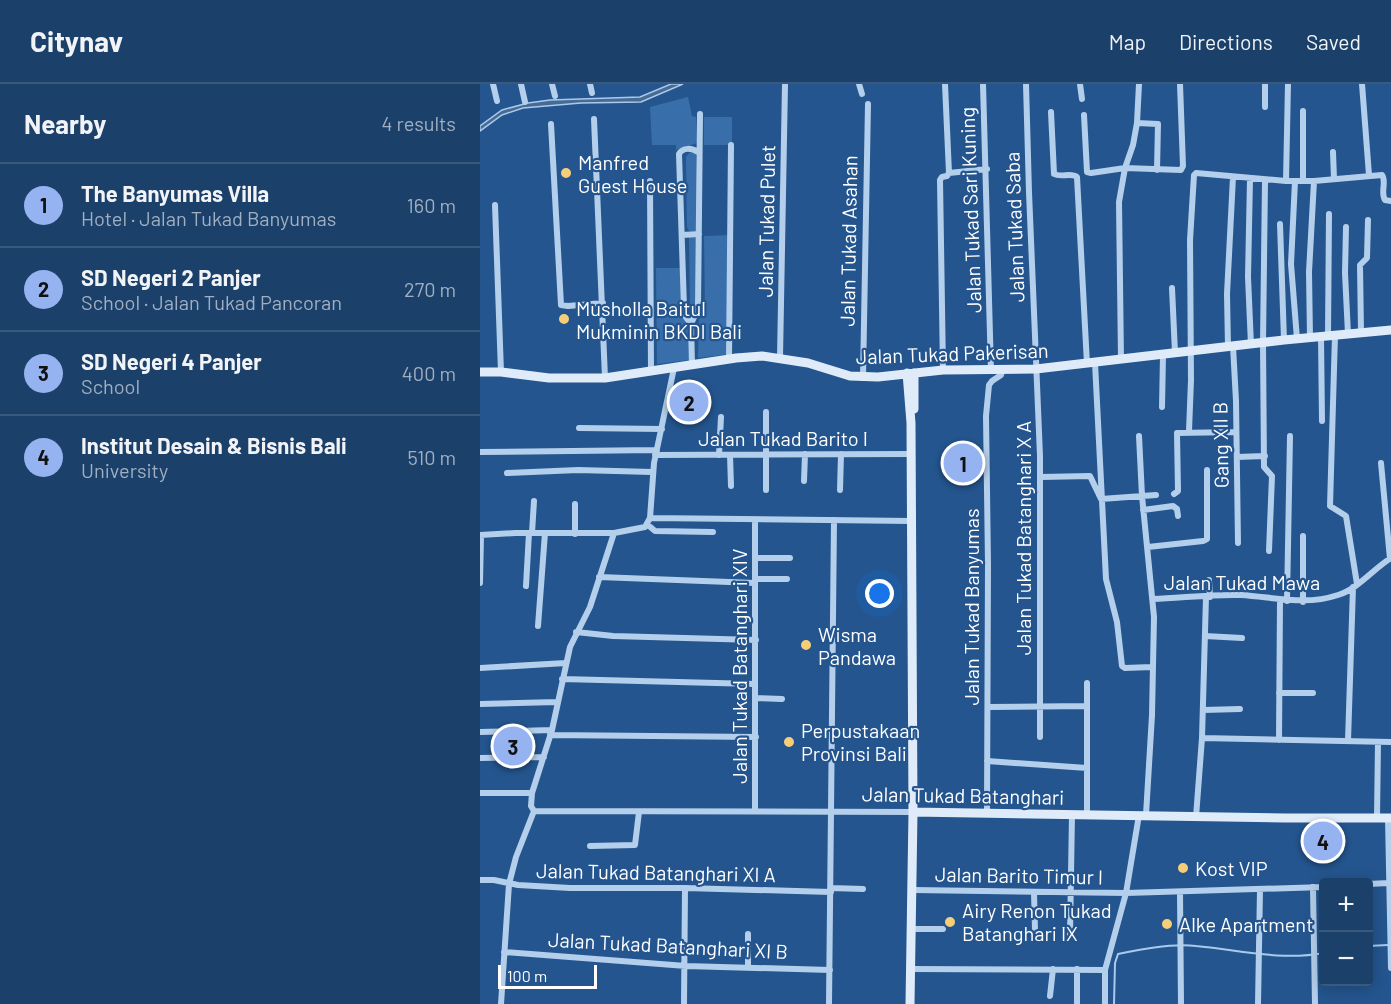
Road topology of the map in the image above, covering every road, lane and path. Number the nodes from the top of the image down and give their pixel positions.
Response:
1 (493, 84) edge
2 (521, 84) edge
3 (552, 84) edge
4 (590, 84) edge
5 (785, 84) edge
6 (859, 84) edge
7 (945, 84) edge
8 (983, 84) edge
9 (1026, 84) edge
10 (1080, 84) edge
11 (1139, 84) edge
12 (1180, 84) edge
13 (1265, 84) edge
14 (1287, 84) edge
15 (1362, 84) edge
16 (592, 93) dead end
17 (862, 94) dead end
18 (555, 96) dead end
19 (1082, 99) dead end
20 (497, 101) dead end
21 (525, 102) dead end
22 (868, 104) dead end
23 (1265, 107) dead end
24 (1303, 111) dead end
25 (1051, 112) dead end
26 (700, 114) dead end
27 (1084, 115) dead end
28 (594, 119) dead end
29 (1137, 123) junction
30 (551, 124) dead end
31 (731, 146) dead end
32 (698, 152) junction
33 (1333, 152) dead end
34 (1125, 168) junction
35 (987, 170) junction
36 (1157, 170) junction
37 (949, 172) junction
38 (1369, 175) junction
39 (1233, 177) junction
40 (1250, 178) junction
41 (1334, 179) junction
42 (1265, 180) junction
43 (650, 181) dead end
44 (1286, 181) junction
45 (1295, 181) junction
46 (1303, 181) junction
47 (1314, 181) junction
48 (1391, 201) edge
49 (495, 205) dead end
50 (1329, 214) dead end
51 (1368, 220) dead end
52 (1280, 224) dead end
53 (1346, 227) dead end
54 (699, 234) junction
55 (682, 235) junction
56 (1172, 288) dead end
57 (603, 303) junction
58 (691, 324) junction
59 (1391, 330) edge
60 (1361, 332) junction
61 (1348, 334) junction
62 (1328, 336) junction
63 (1310, 338) junction
64 (1297, 339) junction
65 (1284, 340) junction
66 (1263, 344) junction
67 (1251, 345) junction
68 (1230, 347) junction
69 (1191, 351) junction
70 (1175, 353) junction
71 (1163, 355) junction
72 (780, 358) junction
73 (729, 359) junction
74 (1120, 360) junction
75 (1091, 364) junction
76 (692, 365) junction
77 (1036, 369) junction
78 (943, 370) junction
79 (991, 371) junction
80 (1002, 371) junction
81 (480, 372) edge
82 (501, 372) junction
83 (651, 372) junction
84 (674, 372) junction
85 (910, 373) junction
86 (605, 378) junction
87 (862, 378) junction
88 (1162, 407) dead end
89 (766, 412) dead end
90 (721, 417) dead end
91 (1322, 420) dead end
92 (579, 428) dead end
93 (662, 429) junction
94 (1189, 431) junction
95 (1236, 432) junction
96 (1138, 436) dead end
97 (1290, 436) dead end
98 (480, 452) edge
99 (656, 453) junction
100 (766, 454) junction
101 (805, 454) junction
102 (841, 454) junction
103 (911, 454) junction
104 (719, 455) junction
105 (730, 455) junction
106 (1264, 456) junction
107 (1237, 457) junction
108 (1381, 463) dead end
109 (1207, 470) dead end
110 (652, 472) junction
111 (507, 473) dead end
112 (1041, 477) junction
113 (804, 481) dead end
114 (731, 486) dead end
115 (766, 490) dead end
116 (840, 490) dead end
117 (1174, 494) dead end
118 (1156, 495) dead end
119 (1142, 496) junction
120 (1101, 499) junction
121 (534, 501) dead end
122 (574, 504) dead end
123 (1143, 510) junction
124 (1178, 516) dead end
125 (755, 520) junction
126 (834, 520) junction
127 (649, 521) junction
128 (911, 521) junction
129 (713, 532) dead end
130 (531, 533) junction
131 (545, 533) junction
132 (614, 533) junction
133 (575, 534) junction
134 (481, 535) edge
135 (1303, 536) dead end
136 (1238, 543) dead end
137 (1149, 547) junction
138 (1269, 551) dead end
139 (756, 558) junction
140 (790, 558) dead end
141 (1390, 558) edge
142 (599, 577) junction
143 (787, 579) dead end
144 (1209, 580) dead end
145 (755, 581) junction
146 (480, 584) edge
147 (1355, 585) junction
148 (526, 586) dead end
149 (1208, 597) junction
150 (1153, 599) junction
151 (1284, 600) junction
152 (1303, 602) junction
153 (538, 626) dead end
154 (576, 632) junction
155 (1205, 636) junction
156 (1242, 638) dead end
157 (756, 640) junction
158 (566, 663) junction
159 (1152, 667) junction
160 (480, 668) edge
161 (562, 679) junction
162 (1087, 683) dead end
163 (755, 684) junction
164 (1279, 693) junction
165 (1313, 693) dead end
166 (756, 698) junction
167 (782, 699) dead end
168 (557, 702) junction
169 (480, 704) edge
170 (1087, 706) junction
171 (988, 707) junction
172 (1040, 707) junction
173 (1240, 709) dead end
174 (1203, 710) junction
175 (480, 732) edge
176 (551, 732) junction
177 (756, 736) junction
178 (1040, 737) dead end
179 (1202, 738) junction
180 (1279, 740) junction
181 (1348, 741) junction
182 (1378, 742) junction
183 (1391, 742) edge
184 (544, 757) junction
185 (480, 758) edge
186 (987, 761) junction
187 (1087, 768) junction
188 (480, 793) edge
189 (532, 793) junction
190 (534, 811) junction
191 (755, 811) junction
192 (831, 811) junction
193 (639, 812) junction
194 (913, 812) junction
195 (987, 813) junction
196 (1072, 814) junction
197 (1087, 814) junction
198 (1142, 815) junction
199 (1196, 817) junction
200 (1377, 818) junction
201 (1390, 818) edge
202 (590, 846) dead end
203 (480, 880) edge
204 (1389, 883) junction
205 (509, 884) junction
206 (1373, 884) edge
207 (1313, 887) junction
208 (1319, 887) edge
209 (685, 888) junction
210 (863, 889) dead end
211 (1260, 889) junction
212 (831, 890) junction
213 (913, 890) junction
214 (1180, 892) junction
215 (1034, 893) junction
216 (1071, 893) junction
217 (1126, 893) junction
218 (912, 929) junction
219 (943, 929) dead end
220 (748, 934) dead end
221 (1070, 935) dead end
222 (1040, 936) dead end
223 (1391, 940) edge
224 (504, 952) junction
225 (1391, 953) edge
226 (686, 966) junction
227 (748, 967) junction
228 (911, 969) junction
229 (1053, 969) junction
230 (1077, 969) junction
231 (1391, 969) edge
232 (830, 970) junction
233 (1105, 970) junction
234 (1050, 996) dead end
235 (501, 1004) edge
236 (684, 1004) edge
237 (829, 1004) edge
238 (910, 1004) edge
239 (1077, 1004) edge
240 (1106, 1004) edge
241 (1181, 1004) edge
242 (1258, 1004) edge
243 (1315, 1004) edge

1 - 20 street
2 - 21 street
3 - 18 street
4 - 16 street
5 - 72 street, Jalan Tukad Pulet
6 - 17 street
7 - 37 street
8 - 35 street, Jalan Tukad Sari Kuning
9 - 77 street, Jalan Tukad Saba
10 - 19 street
11 - 29 street
12 - 36 street
13 - 23 street
14 - 44 street
15 - 38 street
22 - 87 street, Jalan Tukad Asahan
24 - 46 street
25 - 75 street
26 - 32 street
27 - 34 street
28 - 57 street
29 - 34 street
29 - 36 street
30 - 57 street
31 - 73 street
32 - 54 street
32 - 55 street
33 - 41 street
34 - 36 street
34 - 74 street
35 - 37 street
35 - 79 street, Jalan Tukad Sari Kuning
37 - 78 street
38 - 41 street
38 - 48 street
39 - 40 street
39 - 68 street, Gang XII B
39 - 69 street
40 - 42 street
40 - 67 street
41 - 47 street
42 - 44 street
42 - 66 street
43 - 83 street
44 - 45 street
45 - 46 street
45 - 64 street
46 - 47 street
47 - 63 street
49 - 82 street
50 - 62 street
51 - 60 street
52 - 65 street
53 - 61 street
54 - 55 street
54 - 58 street
55 - 58 street
56 - 70 street
57 - 86 street
58 - 76 street
59 - 60 street, Jalan Tukad Pakerisan
60 - 61 street, Jalan Tukad Pakerisan
61 - 62 street, Jalan Tukad Pakerisan
62 - 63 street, Jalan Tukad Pakerisan
62 - 91 street
62 - 147 street
63 - 64 street, Jalan Tukad Pakerisan
64 - 65 street, Jalan Tukad Pakerisan
65 - 66 street, Jalan Tukad Pakerisan
66 - 67 street, Jalan Tukad Pakerisan
66 - 106 street
67 - 68 street, Jalan Tukad Pakerisan
68 - 69 street, Jalan Tukad Pakerisan
68 - 95 street, Gang XII B
69 - 70 street, Jalan Tukad Pakerisan
69 - 94 street
70 - 71 street, Jalan Tukad Pakerisan
71 - 74 street, Jalan Tukad Pakerisan
71 - 88 street
72 - 73 street, Jalan Tukad Pakerisan
72 - 87 street, Jalan Tukad Pakerisan
73 - 76 street, Jalan Tukad Pakerisan
74 - 75 street, Jalan Tukad Pakerisan
75 - 77 street, Jalan Tukad Pakerisan
75 - 120 street
76 - 84 street, Jalan Tukad Pakerisan
77 - 80 street, Jalan Tukad Pakerisan
77 - 112 street, Jalan Tukad Batanghari X A
78 - 79 street, Jalan Tukad Pakerisan
78 - 85 street, Jalan Tukad Pakerisan
79 - 80 street, Jalan Tukad Pakerisan
80 - 171 street, Jalan Tukad Banyumas
81 - 82 street, Jalan Tukad Pakerisan
82 - 86 street, Jalan Tukad Pakerisan
83 - 84 street, Jalan Tukad Pakerisan
83 - 86 street, Jalan Tukad Pakerisan
84 - 93 street
85 - 87 street, Jalan Tukad Pakerisan
85 - 103 street
89 - 100 street
90 - 104 street
92 - 93 street
93 - 99 street
94 - 95 street
94 - 117 street
95 - 107 street, Gang XII B
96 - 119 street, Jalan Tukad Mawa
97 - 151 street
98 - 99 street, Jalan Tukad Barito I
99 - 104 street, Jalan Tukad Barito I
99 - 110 street
100 - 101 street, Jalan Tukad Barito I
100 - 105 street, Jalan Tukad Barito I
100 - 115 street
101 - 102 street, Jalan Tukad Barito I
101 - 113 street
102 - 103 street, Jalan Tukad Barito I
102 - 116 street
103 - 128 street
104 - 105 street, Jalan Tukad Barito I
105 - 114 street
106 - 107 street
106 - 138 street
107 - 136 street, Gang XII B
108 - 141 street
109 - 137 street
110 - 111 street
110 - 127 street
112 - 120 street
112 - 172 street, Jalan Tukad Batanghari X A
118 - 119 street
119 - 120 street
119 - 123 street, Jalan Tukad Mawa
120 - 159 street
121 - 130 street
122 - 133 street
123 - 124 street
123 - 137 street, Jalan Tukad Mawa
125 - 126 street
125 - 127 street
125 - 139 street, Jalan Tukad Batanghari XIV
126 - 128 street
126 - 192 street
127 - 129 street
127 - 132 street
128 - 194 street
130 - 131 street
130 - 134 street
130 - 148 street
131 - 133 street
131 - 153 street
132 - 133 street
132 - 142 street
134 - 146 street
135 - 152 street
137 - 150 street, Jalan Tukad Mawa
139 - 140 street
139 - 145 street, Jalan Tukad Batanghari XIV
141 - 147 street, Jalan Tukad Mawa
142 - 145 street
142 - 154 street
143 - 145 street
144 - 149 street
145 - 157 street, Jalan Tukad Batanghari XIV
147 - 152 street, Jalan Tukad Mawa
147 - 181 street
149 - 150 street, Jalan Tukad Mawa
149 - 151 street, Jalan Tukad Mawa
149 - 155 street
150 - 159 street, Jalan Tukad Mawa
151 - 152 street, Jalan Tukad Mawa
151 - 164 street
154 - 157 street
154 - 158 street
155 - 156 street
155 - 174 street
157 - 163 street, Jalan Tukad Batanghari XIV
158 - 160 street
158 - 161 street
159 - 198 street, Jalan Tukad Mawa
161 - 163 street
161 - 168 street
162 - 170 street
163 - 166 street, Jalan Tukad Batanghari XIV
164 - 165 street
164 - 180 street
166 - 167 street
166 - 177 street, Jalan Tukad Batanghari XIV
168 - 169 street
168 - 176 street
170 - 172 street
170 - 187 street
171 - 172 street
171 - 186 street, Jalan Tukad Banyumas
172 - 178 street, Jalan Tukad Batanghari X A
173 - 174 street
174 - 179 street
175 - 176 street
176 - 177 street
176 - 184 street
177 - 191 street, Jalan Tukad Batanghari XIV
179 - 180 street
179 - 199 street
180 - 181 street
181 - 182 street
182 - 183 street
182 - 200 street
184 - 185 street
184 - 189 street
186 - 187 street
186 - 195 street, Jalan Tukad Banyumas
187 - 197 street
188 - 189 street
189 - 190 street
190 - 193 street, Jalan Tukad Batanghari
190 - 205 street
191 - 192 street, Jalan Tukad Batanghari
191 - 193 street, Jalan Tukad Batanghari
192 - 194 street, Jalan Tukad Batanghari
192 - 212 street
193 - 202 street
194 - 195 street, Jalan Tukad Batanghari
194 - 213 street
195 - 196 street, Jalan Tukad Batanghari
196 - 197 street, Jalan Tukad Batanghari
196 - 216 street
197 - 198 street, Jalan Tukad Batanghari
198 - 199 street, Jalan Tukad Batanghari
198 - 217 street, Jalan Tukad Mawa
199 - 200 street, Jalan Tukad Batanghari
200 - 201 street, Jalan Tukad Batanghari
201 - 204 street
203 - 205 street, Jalan Tukad Batanghari XI A
204 - 206 street
204 - 223 street
205 - 209 street, Jalan Tukad Batanghari XI A
205 - 224 street
207 - 208 street, Jalan Barito Timur I
207 - 211 street, Jalan Barito Timur I
207 - 243 street
209 - 212 street, Jalan Tukad Batanghari XI A
209 - 226 street
210 - 212 street, Jalan Tukad Batanghari XI A
211 - 214 street, Jalan Barito Timur I
211 - 242 street
212 - 232 street
213 - 215 street, Jalan Barito Timur I
213 - 218 street
214 - 217 street, Jalan Barito Timur I
214 - 241 street
215 - 216 street, Jalan Barito Timur I
215 - 222 street
216 - 217 street, Jalan Barito Timur I
216 - 221 street
217 - 233 street, Jalan Tukad Mawa
218 - 219 street
218 - 228 street
220 - 227 street
223 - 225 street
224 - 226 street, Jalan Tukad Batanghari XI B
224 - 235 street
225 - 231 street
226 - 227 street, Jalan Tukad Batanghari XI B
226 - 236 street
227 - 232 street, Jalan Tukad Batanghari XI B
228 - 229 street
228 - 238 street
229 - 230 street
229 - 234 street
230 - 233 street
230 - 239 street
232 - 237 street
233 - 240 street, Jalan Tukad Mawa

